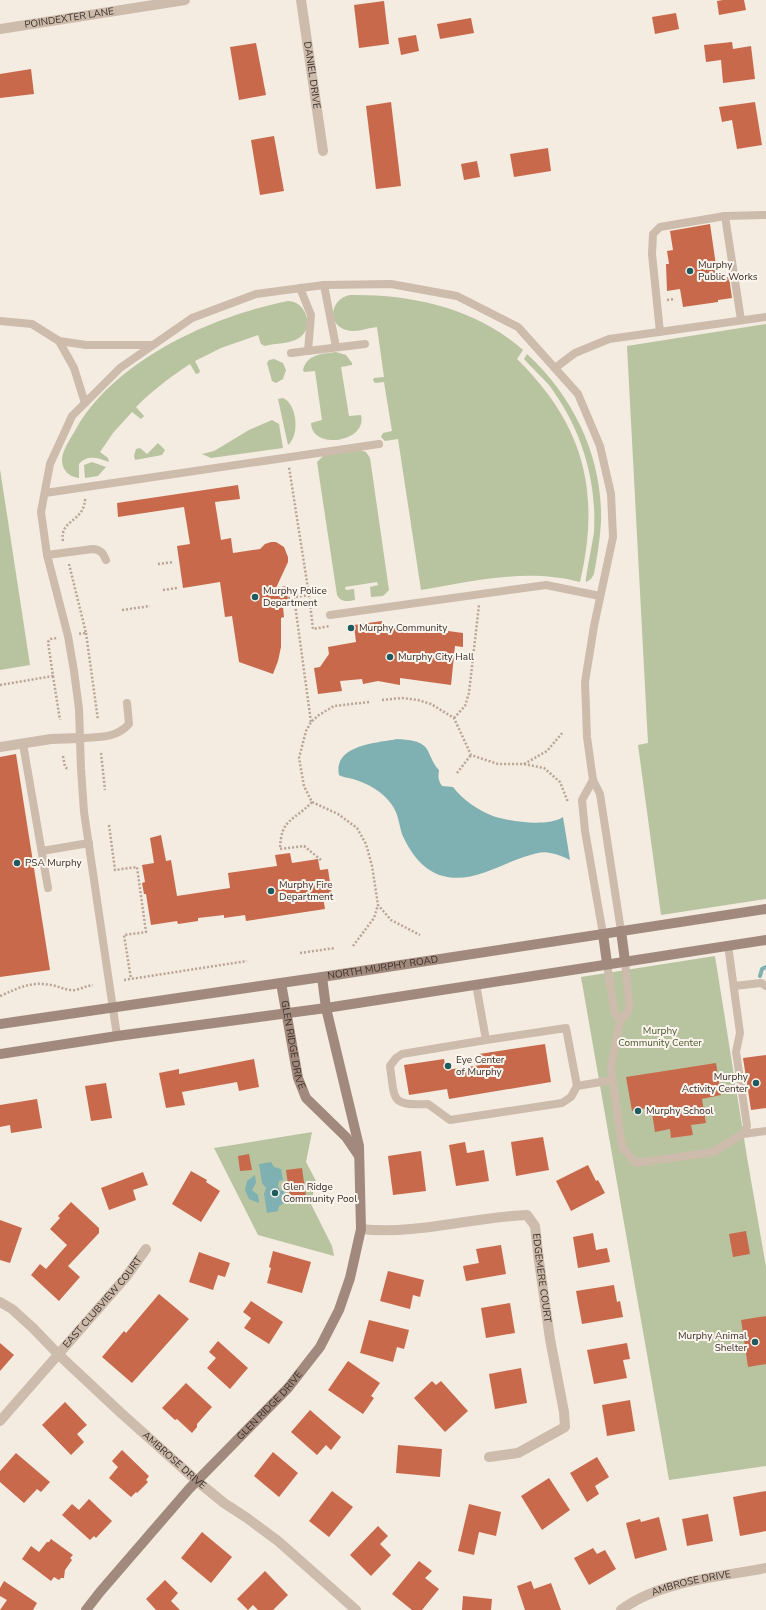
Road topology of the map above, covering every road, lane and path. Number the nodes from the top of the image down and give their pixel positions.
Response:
1 (185, 0) edge
2 (300, 0) edge
3 (0, 29) edge
4 (323, 151) dead end
5 (766, 215) edge
6 (725, 216) junction
7 (324, 285) junction
8 (300, 288) junction
9 (675, 299) dead end
10 (665, 301) dead end
11 (766, 316) edge
12 (741, 320) junction
13 (0, 321) edge
14 (660, 332) junction
15 (59, 341) junction
16 (365, 344) dead end
17 (152, 345) junction
18 (336, 347) junction
19 (308, 351) junction
20 (291, 353) dead end
21 (555, 368) junction
22 (85, 403) junction
23 (379, 444) dead end
24 (288, 462) dead end
25 (45, 493) junction
26 (85, 497) dead end
27 (63, 541) dead end
28 (47, 555) junction
29 (106, 560) dead end
30 (173, 562) dead end
31 (69, 564) dead end
32 (158, 564) dead end
33 (177, 588) dead end
34 (163, 590) dead end
35 (600, 596) junction
36 (294, 597) junction
37 (288, 598) dead end
38 (150, 606) dead end
39 (472, 606) dead end
40 (122, 610) dead end
41 (330, 615) dead end
42 (86, 633) junction
43 (78, 634) dead end
44 (57, 638) dead end
45 (53, 676) junction
46 (0, 685) edge
47 (382, 700) dead end
48 (369, 702) dead end
49 (127, 703) dead end
50 (454, 718) junction
51 (60, 720) dead end
52 (98, 720) dead end
53 (311, 722) junction
54 (563, 732) dead end
55 (80, 738) junction
56 (23, 744) junction
57 (0, 747) edge
58 (101, 753) dead end
59 (471, 754) junction
60 (63, 756) dead end
61 (524, 764) junction
62 (68, 770) dead end
63 (457, 773) dead end
64 (593, 780) junction
65 (105, 790) dead end
66 (312, 802) junction
67 (568, 802) dead end
68 (109, 825) dead end
69 (89, 844) junction
70 (42, 851) junction
71 (321, 860) dead end
72 (48, 888) dead end
73 (378, 905) junction
74 (766, 909) edge
75 (621, 931) junction
76 (603, 934) junction
77 (420, 935) dead end
78 (766, 940) edge
79 (728, 945) junction
80 (353, 946) dead end
81 (335, 948) dead end
82 (300, 953) dead end
83 (625, 960) junction
84 (247, 961) dead end
85 (607, 963) junction
86 (322, 977) junction
87 (131, 979) junction
88 (124, 980) dead end
89 (281, 983) junction
90 (476, 984) junction
91 (93, 985) dead end
92 (734, 986) junction
93 (766, 986) edge
94 (0, 996) edge
95 (112, 1007) junction
96 (326, 1008) junction
97 (286, 1013) junction
98 (620, 1021) junction
99 (0, 1024) edge
100 (117, 1036) junction
101 (486, 1040) junction
102 (0, 1054) edge
103 (613, 1080) junction
104 (577, 1086) junction
105 (766, 1131) edge
106 (743, 1134) junction
107 (360, 1158) junction
108 (361, 1229) junction
109 (146, 1249) dead end
110 (0, 1302) edge
111 (59, 1355) junction
112 (0, 1421) edge
113 (489, 1458) dead end
114 (197, 1480) junction
115 (766, 1568) edge
116 (86, 1610) edge
117 (356, 1610) edge
118 (621, 1610) edge

1 - 3 street, POINDEXTER LANE
2 - 4 street, DANIEL DRIVE
5 - 6 lane
6 - 12 lane
6 - 14 lane
7 - 8 lane
7 - 18 lane
7 - 21 lane
8 - 17 lane
8 - 19 lane
9 - 10 path
11 - 12 lane
12 - 14 lane
13 - 15 lane
14 - 21 lane
15 - 17 lane
15 - 22 lane
16 - 18 lane
17 - 22 lane
18 - 19 lane
19 - 20 lane
21 - 35 lane
22 - 25 lane
23 - 25 lane
24 - 36 path
25 - 28 lane
26 - 27 path
28 - 29 lane
28 - 55 lane
30 - 32 path
31 - 42 path
33 - 34 path
35 - 41 lane
35 - 64 lane
36 - 37 path
36 - 53 path
38 - 40 path
39 - 50 path
42 - 43 path
42 - 52 path
44 - 45 path
45 - 46 path
45 - 51 path
47 - 50 path
48 - 53 path
49 - 55 lane
50 - 59 path
53 - 66 path
54 - 61 path
55 - 56 street
55 - 69 lane
56 - 57 street
56 - 70 lane
58 - 65 path
59 - 61 path
59 - 63 path
60 - 62 path
61 - 67 path
64 - 75 lane
64 - 76 lane
66 - 71 path
66 - 73 path
68 - 87 path
69 - 70 lane
69 - 95 lane
70 - 72 lane
73 - 77 path
73 - 80 path
74 - 75 main road, NORTH MURPHY ROAD
75 - 76 main road, NORTH MURPHY ROAD
75 - 83 main road
76 - 85 main road
76 - 86 main road, NORTH MURPHY ROAD
78 - 79 main road
79 - 83 main road
79 - 92 lane
81 - 82 path
83 - 85 main road
83 - 98 lane
84 - 87 path
85 - 90 main road
85 - 98 lane
86 - 89 main road, NORTH MURPHY ROAD
86 - 96 main road, GLEN RIDGE DRIVE
87 - 88 path
89 - 95 main road, NORTH MURPHY ROAD
89 - 97 main road, GLEN RIDGE DRIVE
90 - 96 main road
90 - 101 lane
91 - 94 path
92 - 93 lane
92 - 106 lane
95 - 99 main road, NORTH MURPHY ROAD
95 - 100 lane
96 - 97 main road
96 - 107 main road, GLEN RIDGE DRIVE
97 - 100 main road
97 - 107 main road, GLEN RIDGE DRIVE
98 - 103 lane
100 - 102 main road
101 - 104 lane
101 - 104 lane
103 - 104 lane
103 - 106 lane
105 - 106 lane
107 - 108 main road, GLEN RIDGE DRIVE
108 - 113 street, EDGEMERE COURT
108 - 114 main road, GLEN RIDGE DRIVE
109 - 111 street, EAST CLUBVIEW COURT
110 - 111 street, AMBROSE DRIVE
111 - 112 street, EAST CLUBVIEW COURT
111 - 114 street, AMBROSE DRIVE
114 - 116 main road, GLEN RIDGE DRIVE
114 - 117 street, AMBROSE DRIVE
115 - 118 street, AMBROSE DRIVE

